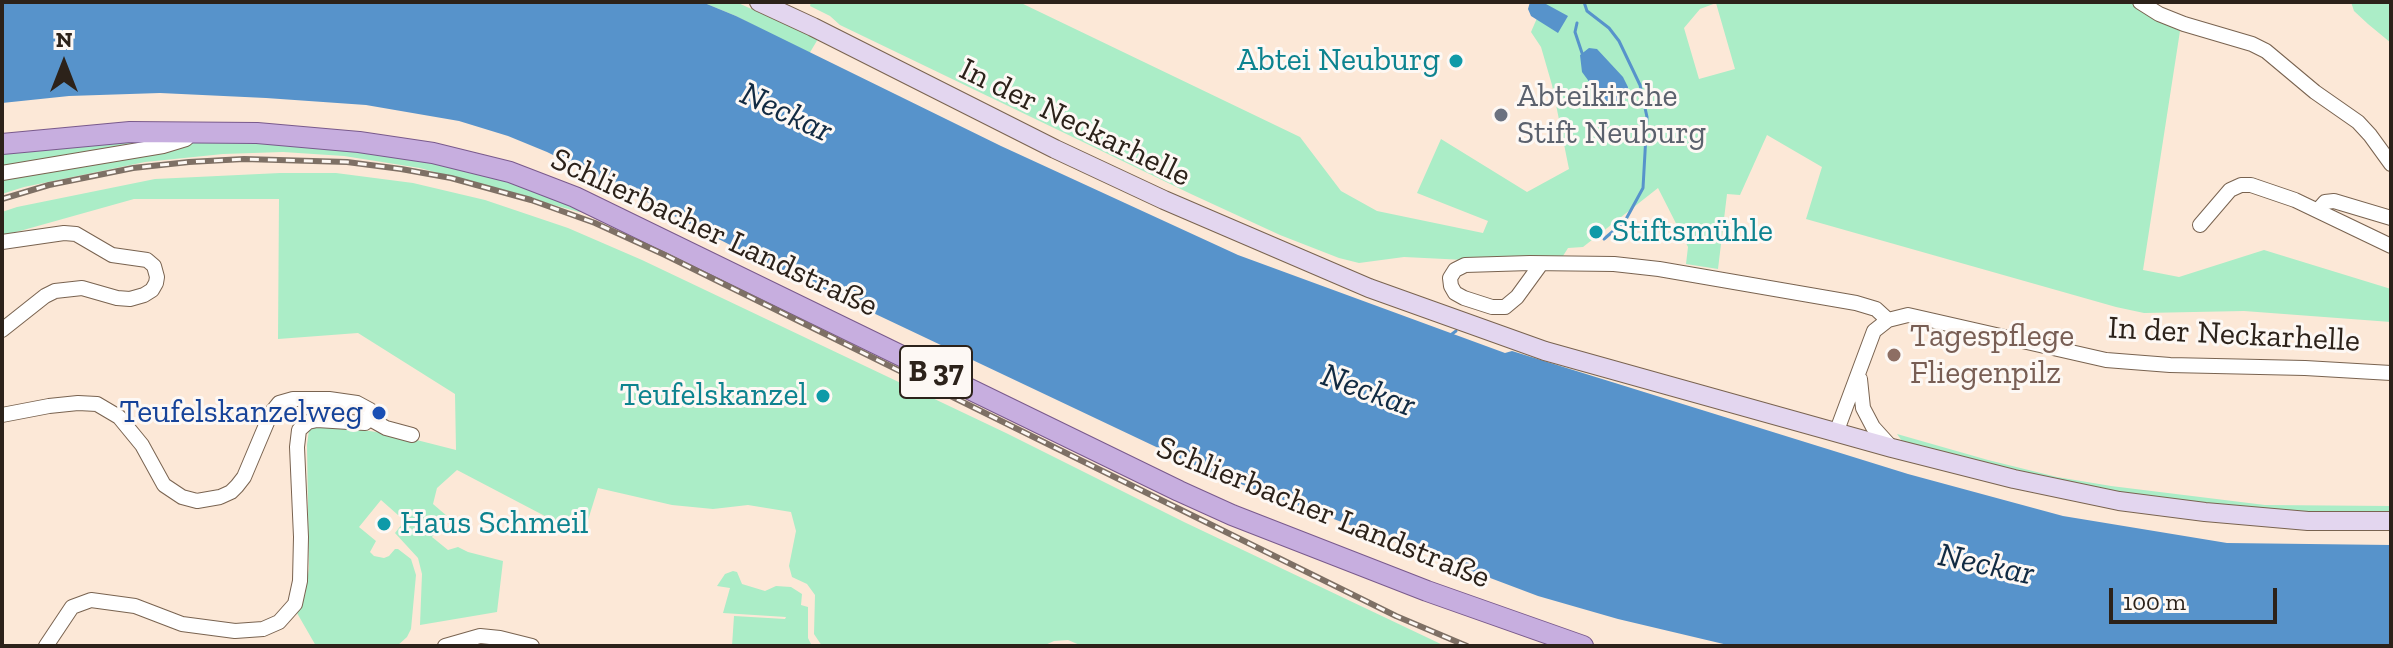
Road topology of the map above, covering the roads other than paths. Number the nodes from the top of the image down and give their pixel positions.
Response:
1 (2140, 2) edge
2 (773, 4) edge
3 (192, 132) junction
4 (2, 144) edge
5 (2391, 164) edge
6 (2, 173) edge
7 (2318, 210) junction
8 (2391, 218) edge
9 (2200, 225) dead end
10 (2, 242) edge
11 (2391, 246) edge
12 (1541, 264) junction
13 (1888, 320) junction
14 (2, 330) edge
15 (1860, 367) junction
16 (2391, 373) edge
17 (2, 415) edge
18 (370, 419) junction
19 (1836, 433) junction
20 (412, 435) dead end
21 (1892, 448) junction
22 (2391, 521) edge
23 (46, 646) edge
24 (445, 646) edge
25 (532, 646) edge
26 (1583, 646) edge

1 - 5 street
2 - 19 main road, In der Neckarhelle
3 - 4 main road, Schlierbacher Landstraße / B 37
3 - 6 street
3 - 26 main road, Schlierbacher Landstraße / B 37
7 - 8 street
7 - 9 street
7 - 11 street
10 - 14 street
12 - 12 street, In der Neckarhelle
12 - 13 street, In der Neckarhelle
13 - 15 street
13 - 16 street, In der Neckarhelle
15 - 19 street
15 - 21 street
17 - 18 street
18 - 20 street
18 - 23 street
19 - 21 main road, In der Neckarhelle
21 - 22 main road, In der Neckarhelle
24 - 25 street

